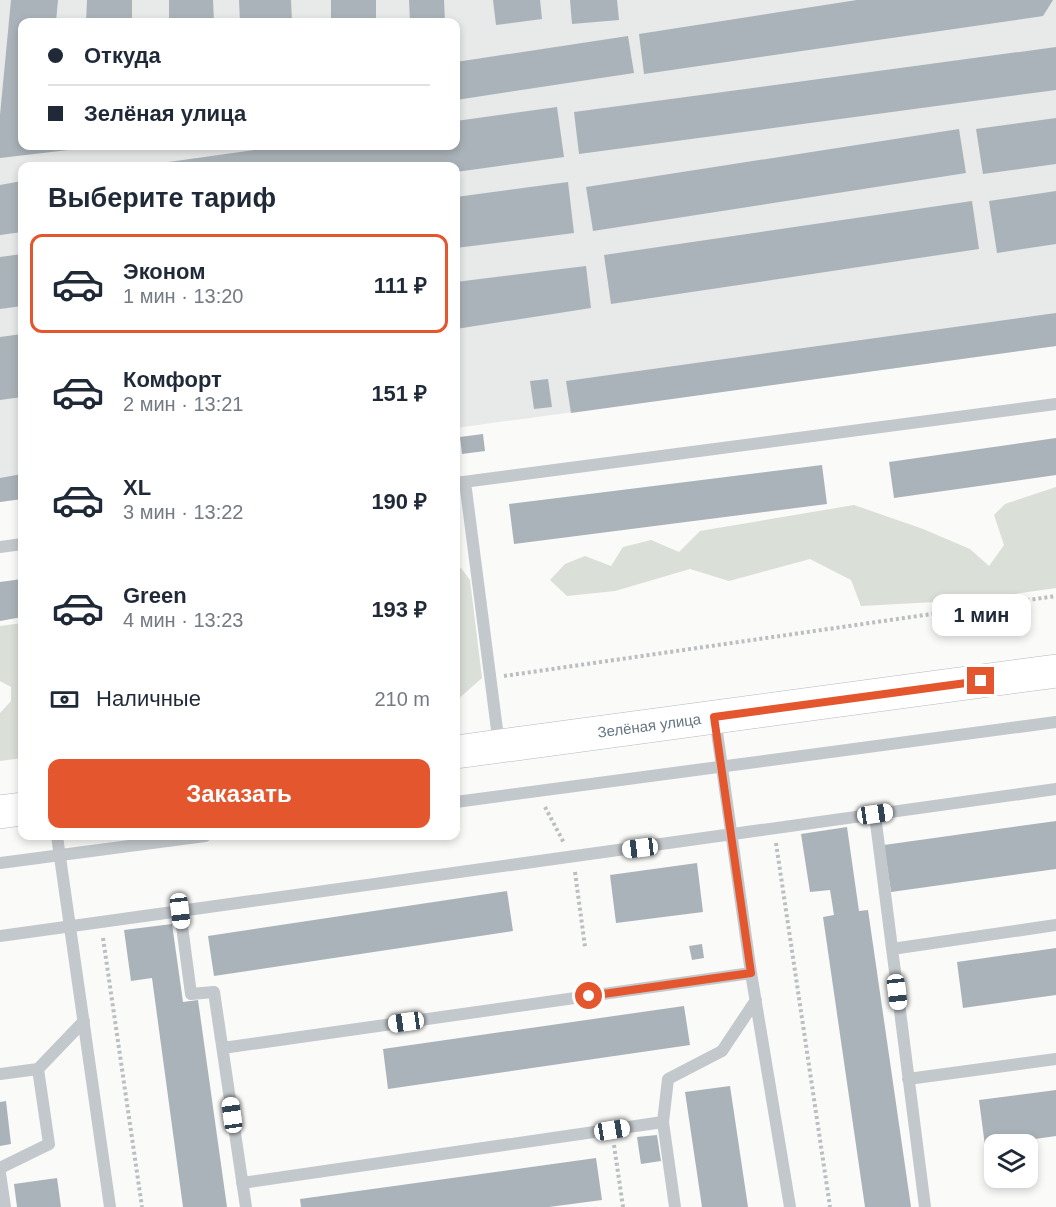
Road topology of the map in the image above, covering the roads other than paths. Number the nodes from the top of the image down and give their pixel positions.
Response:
1 (1056, 404) edge
2 (460, 482) edge
3 (18, 545) edge
4 (0, 547) edge
5 (1056, 671) edge
6 (714, 717) junction
7 (1056, 722) edge
8 (500, 746) junction
9 (460, 751) edge
10 (721, 766) junction
11 (1056, 789) edge
12 (460, 801) edge
13 (18, 810) edge
14 (0, 812) edge
15 (875, 814) junction
16 (731, 835) junction
17 (58, 840) edge
18 (174, 840) edge
19 (60, 855) junction
20 (0, 863) edge
21 (180, 911) junction
22 (1056, 925) edge
23 (70, 926) junction
24 (0, 936) edge
25 (892, 949) junction
26 (751, 973) junction
27 (756, 1000) junction
28 (84, 1021) junction
29 (223, 1048) junction
30 (1056, 1059) edge
31 (38, 1069) junction
32 (0, 1074) edge
33 (909, 1079) junction
34 (663, 1122) junction
35 (0, 1168) edge
36 (0, 1173) edge
37 (242, 1183) junction
38 (3, 1204) edge
39 (110, 1207) edge
40 (246, 1207) edge
41 (675, 1207) edge
42 (790, 1207) edge
43 (925, 1207) edge

1 - 2 lane
2 - 8 lane
3 - 4 lane
5 - 6 main road, Зелёная улица
6 - 8 main road, Зелёная улица
6 - 10 lane
7 - 10 lane
8 - 9 main road, Зелёная улица
10 - 12 lane
10 - 16 lane
11 - 15 lane
13 - 14 main road
15 - 16 lane
15 - 25 lane
16 - 21 lane
16 - 26 lane
17 - 19 lane
18 - 19 lane
19 - 20 lane
19 - 23 lane
21 - 23 lane
21 - 29 lane
22 - 25 lane
23 - 24 lane
23 - 28 lane
25 - 33 lane
26 - 27 lane
26 - 29 lane
27 - 34 lane
27 - 42 lane
28 - 31 lane
28 - 39 lane
29 - 37 lane
30 - 33 lane
31 - 32 lane
31 - 35 lane
33 - 43 lane
34 - 37 lane
34 - 41 lane
36 - 38 lane
37 - 40 lane

